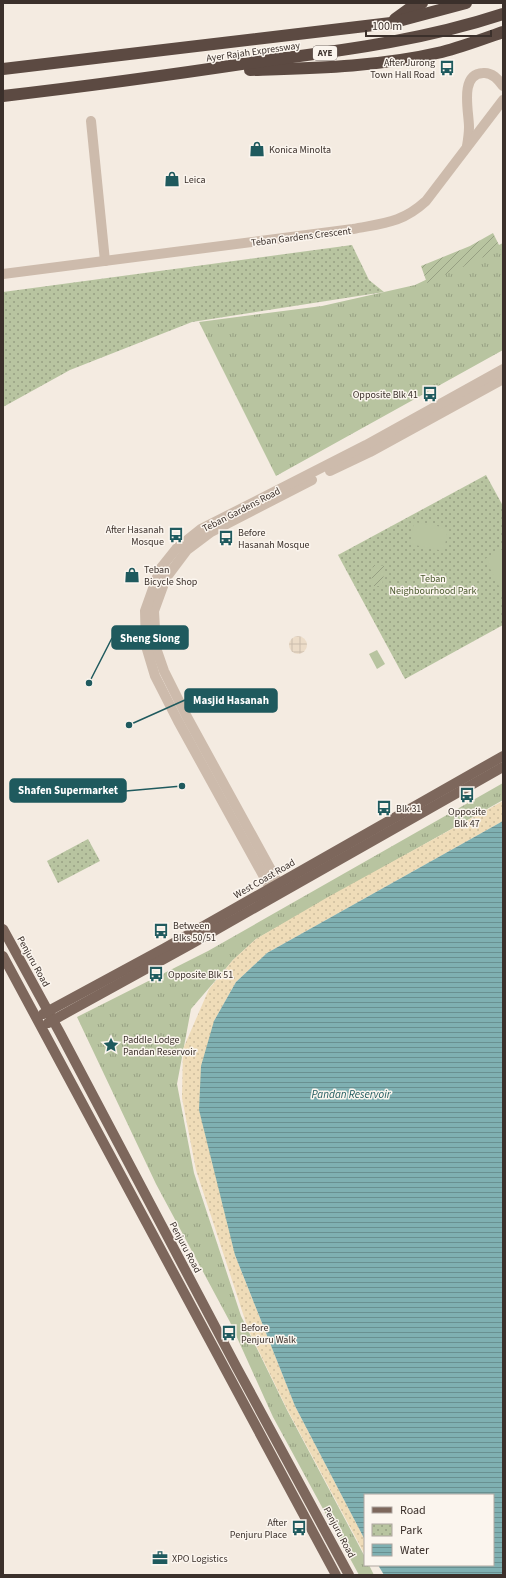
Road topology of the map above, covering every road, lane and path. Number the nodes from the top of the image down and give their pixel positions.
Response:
1 (422, 3) edge
2 (466, 3) edge
3 (503, 14) edge
4 (391, 23) junction
5 (503, 32) edge
6 (3, 69) edge
7 (193, 72) junction
8 (503, 86) edge
9 (3, 96) edge
10 (503, 100) edge
11 (91, 121) dead end
12 (466, 148) junction
13 (105, 260) junction
14 (3, 274) edge
15 (503, 369) edge
16 (503, 378) edge
17 (368, 448) junction
18 (503, 756) edge
19 (503, 767) edge
20 (277, 890) junction
21 (3, 929) edge
22 (3, 956) edge
23 (51, 1016) junction
24 (39, 1023) junction
25 (336, 1575) edge
26 (349, 1575) edge

1 - 4 highway
2 - 4 highway, Ayer Rajah Expressway / AYE
3 - 7 highway, Ayer Rajah Expressway / AYE
4 - 6 highway, Ayer Rajah Expressway / AYE
5 - 7 highway
7 - 9 highway, Ayer Rajah Expressway / AYE
8 - 12 street, Teban Gardens Crescent
10 - 12 street, Teban Gardens Crescent
11 - 13 street
12 - 13 street, Teban Gardens Crescent
13 - 14 street, Teban Gardens Crescent
15 - 17 street, Teban Gardens Road
16 - 17 street, Teban Gardens Road
17 - 20 street, Teban Gardens Road
18 - 20 main road, West Coast Road
19 - 20 main road, West Coast Road
20 - 23 main road, West Coast Road
21 - 23 main road, Penjuru Road
22 - 24 main road
23 - 24 main road, West Coast Road
23 - 26 main road, Penjuru Road
24 - 25 main road

